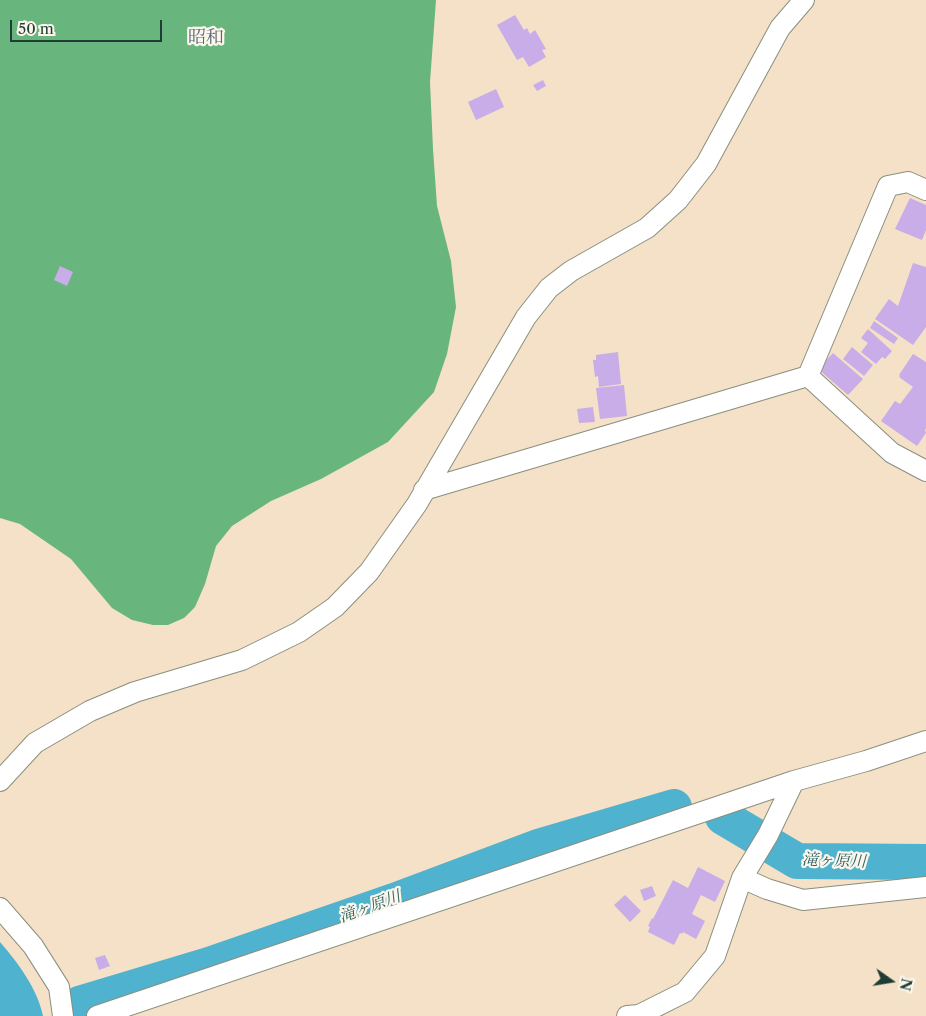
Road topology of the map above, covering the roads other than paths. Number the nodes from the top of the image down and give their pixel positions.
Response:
1 (804, 0) edge
2 (926, 190) edge
3 (808, 376) junction
4 (926, 471) edge
5 (424, 490) junction
6 (926, 741) edge
7 (0, 780) edge
8 (794, 781) junction
9 (742, 878) junction
10 (926, 887) edge
11 (0, 908) edge
12 (63, 1016) edge
13 (98, 1016) edge
14 (627, 1016) edge

1 - 5 street
2 - 3 street
3 - 4 street
3 - 5 street
5 - 7 street
6 - 8 street
8 - 9 street
8 - 13 street
9 - 10 street
9 - 14 street
11 - 12 street

